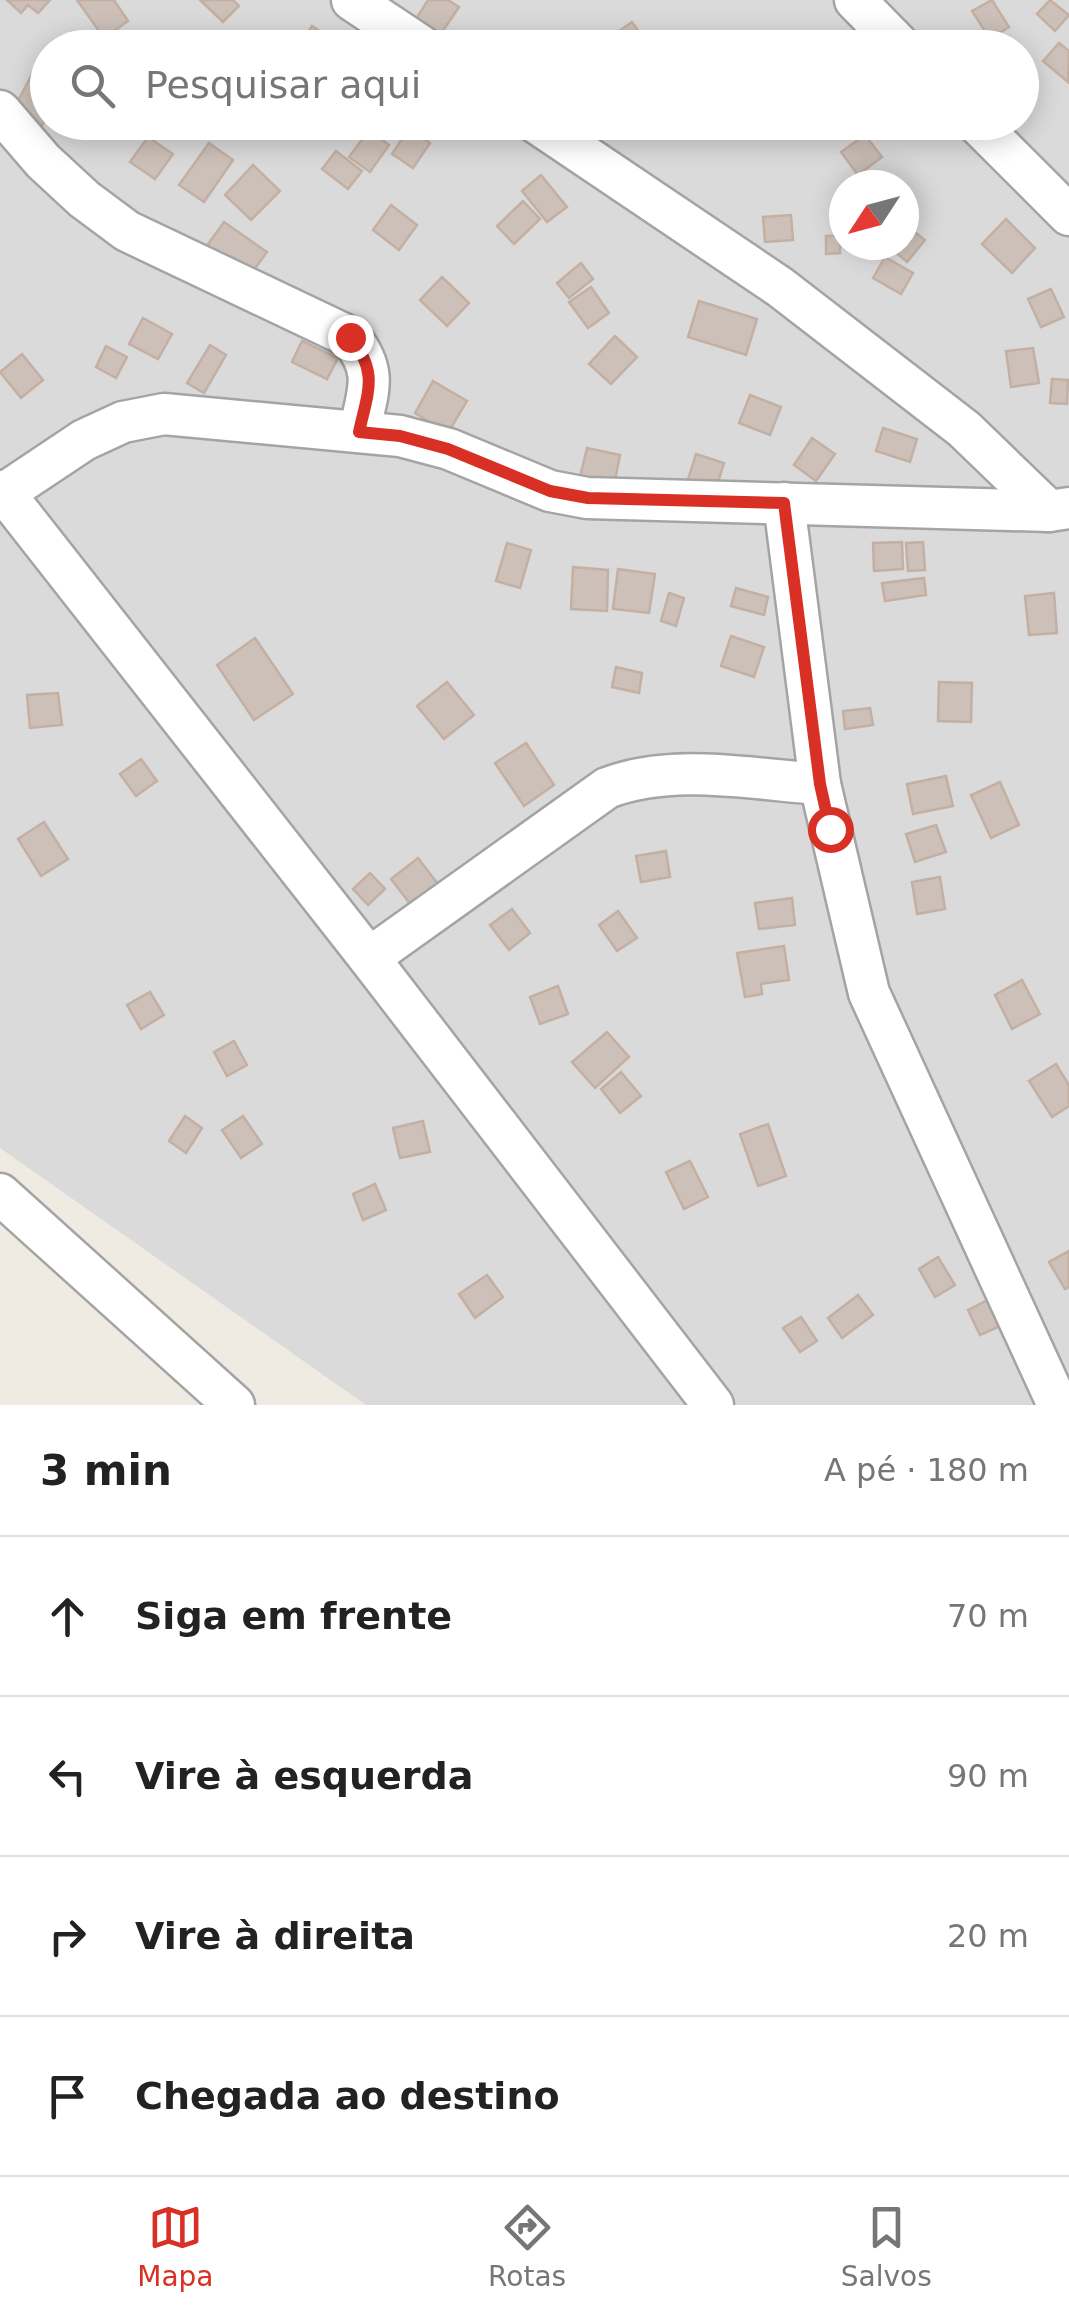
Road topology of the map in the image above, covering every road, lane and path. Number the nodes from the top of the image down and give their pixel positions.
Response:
1 (352, 0) edge
2 (855, 0) edge
3 (397, 30) edge
4 (884, 30) edge
5 (0, 111) edge
6 (563, 140) edge
7 (994, 140) edge
8 (1069, 215) edge
9 (359, 432) junction
10 (2, 494) edge
11 (784, 503) junction
12 (1059, 509) edge
13 (820, 784) junction
14 (369, 958) junction
15 (0, 1194) edge
16 (234, 1405) edge
17 (713, 1405) edge
18 (1058, 1405) edge

1 - 3 street
2 - 4 street
5 - 9 street
6 - 12 street
7 - 8 street
9 - 10 street
9 - 11 street
10 - 14 street
11 - 12 street
11 - 13 street
13 - 14 street
13 - 18 street
14 - 17 street
15 - 16 street

